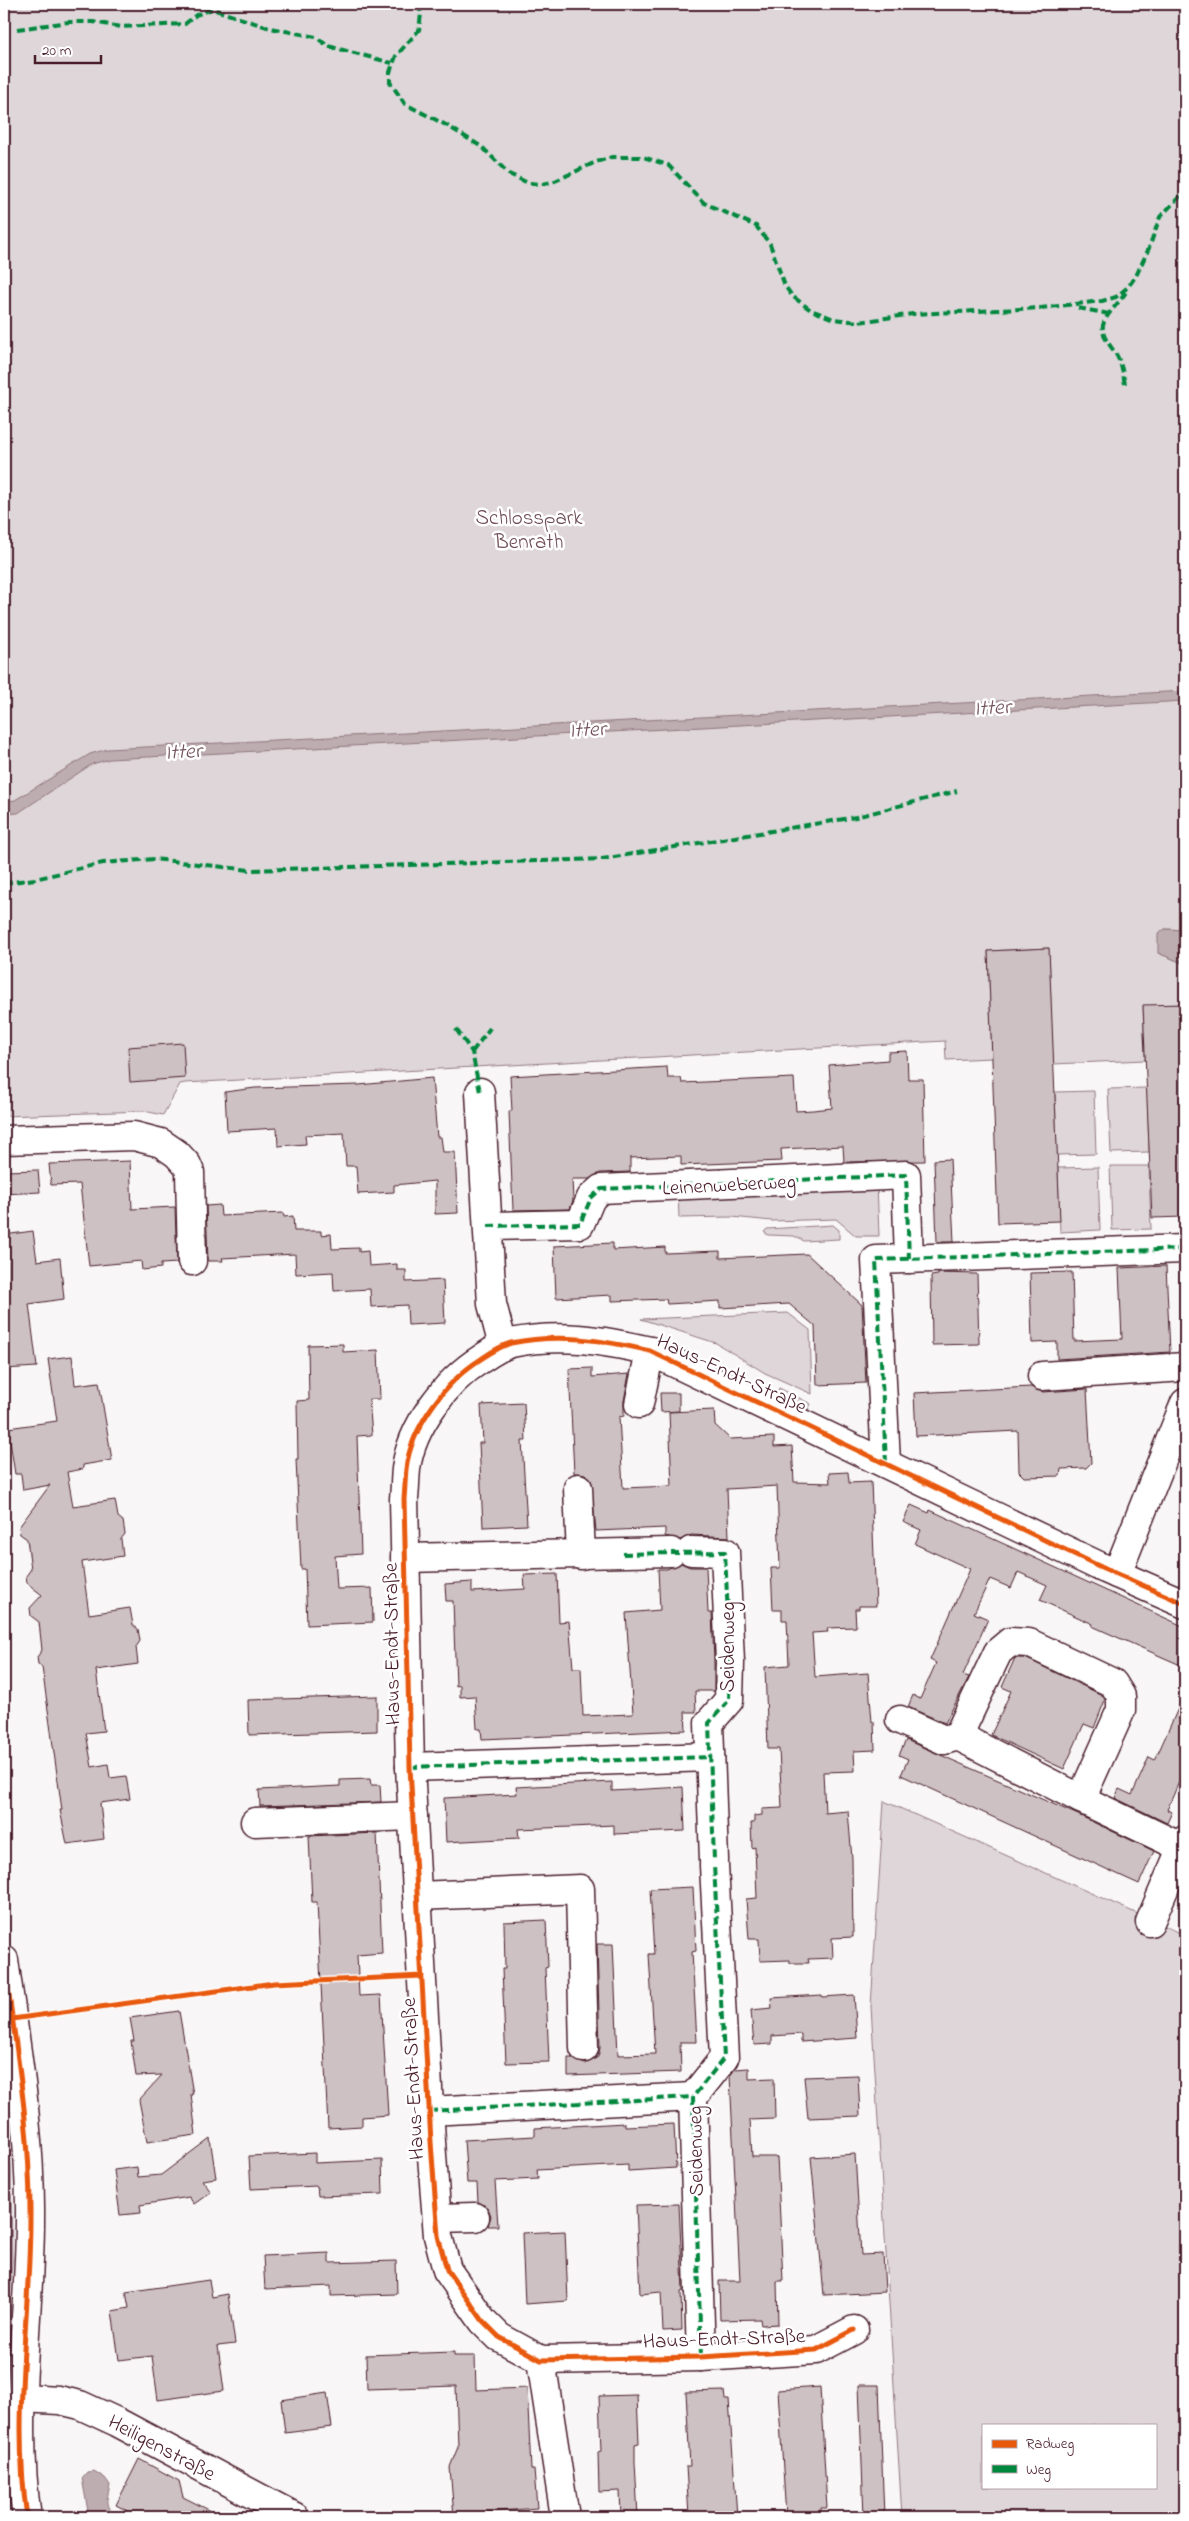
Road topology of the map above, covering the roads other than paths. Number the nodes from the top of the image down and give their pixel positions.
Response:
1 (480, 1092) dead end
2 (4, 1140) edge
3 (488, 1226) junction
4 (1185, 1249) edge
5 (909, 1258) junction
6 (192, 1261) dead end
7 (503, 1346) junction
8 (650, 1351) junction
9 (1185, 1367) edge
10 (1042, 1376) dead end
11 (1185, 1403) edge
12 (639, 1404) dead end
13 (886, 1463) junction
14 (578, 1488) dead end
15 (623, 1554) joint
16 (581, 1555) junction
17 (405, 1558) junction
18 (1117, 1574) junction
19 (1185, 1604) edge
20 (900, 1720) dead end
21 (958, 1736) junction
22 (710, 1757) junction
23 (410, 1767) junction
24 (1081, 1799) junction
25 (413, 1816) junction
26 (255, 1822) dead end
27 (1184, 1845) edge
28 (418, 1896) junction
29 (1150, 1922) dead end
30 (4, 1960) edge
31 (584, 2048) dead end
32 (693, 2097) junction
33 (429, 2111) junction
34 (475, 2217) dead end
35 (437, 2218) junction
36 (854, 2330) dead end
37 (701, 2357) junction
38 (541, 2360) junction
39 (22, 2398) junction
40 (27, 2517) edge
41 (295, 2517) edge
42 (565, 2517) edge

1 - 3 street
2 - 6 street
3 - 5 street, Leinenweberweg
3 - 7 street
4 - 5 street
5 - 13 street
7 - 8 street, Haus-Endt-Straße
7 - 17 street, Haus-Endt-Straße
8 - 12 street
8 - 13 street, Haus-Endt-Straße
9 - 10 street
11 - 18 street
13 - 18 street, Haus-Endt-Straße
14 - 16 street
15 - 16 street, Haus-Endt-Straße
15 - 22 street, Seidenweg
16 - 17 street, Haus-Endt-Straße
17 - 23 street, Haus-Endt-Straße
18 - 19 street, Haus-Endt-Straße
20 - 21 street
21 - 24 street
21 - 24 street
22 - 23 street
22 - 32 street, Seidenweg
23 - 25 street, Haus-Endt-Straße
24 - 27 street
25 - 26 street
25 - 28 street, Haus-Endt-Straße
27 - 29 street
28 - 31 street
28 - 33 street, Haus-Endt-Straße
30 - 39 street
32 - 33 street, Haus-Endt-Straße
32 - 37 street, Seidenweg
33 - 35 street, Haus-Endt-Straße
34 - 35 street
35 - 38 street, Haus-Endt-Straße
36 - 37 street, Haus-Endt-Straße
37 - 38 street, Haus-Endt-Straße
38 - 42 street
39 - 40 street
39 - 41 street, Heiligenstraße

